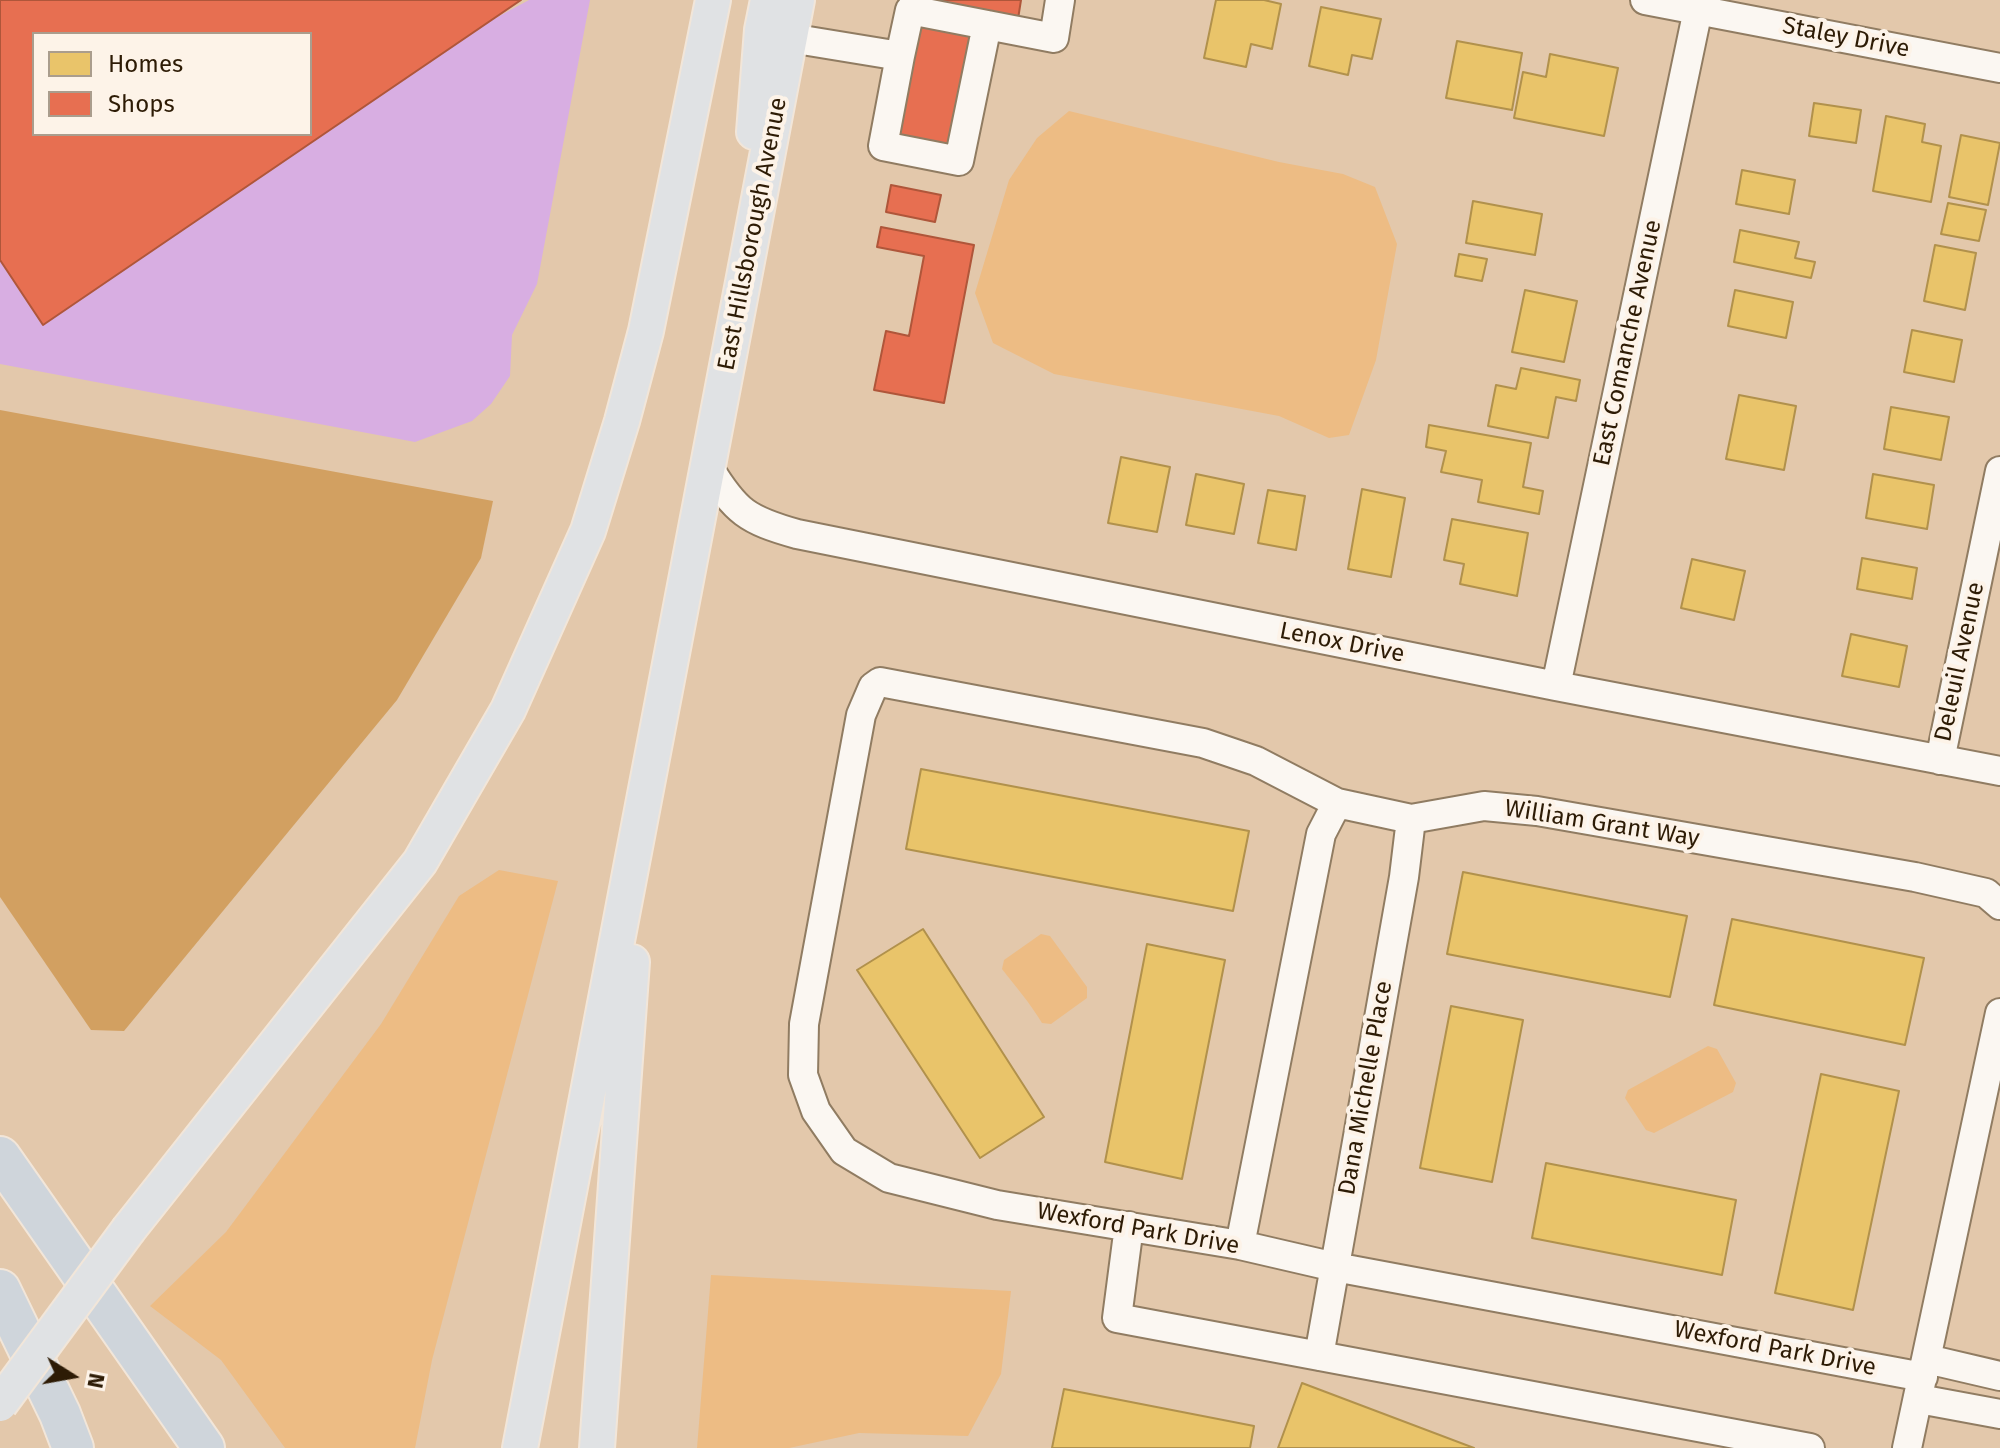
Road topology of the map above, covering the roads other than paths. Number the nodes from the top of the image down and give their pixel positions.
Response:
1 (713, 0) edge
2 (768, 0) edge
3 (797, 0) edge
4 (1060, 0) edge
5 (1645, 0) edge
6 (1699, 5) edge
7 (987, 25) junction
8 (790, 38) junction
9 (900, 56) junction
10 (2000, 68) edge
11 (761, 187) junction
12 (709, 468) junction
13 (2000, 471) edge
14 (880, 682) joint
15 (1556, 686) junction
16 (1940, 760) junction
17 (2000, 771) edge
18 (1337, 803) junction
19 (643, 804) junction
20 (1411, 819) junction
21 (2000, 905) edge
22 (2000, 1013) edge
23 (0, 1157) edge
24 (1129, 1226) junction
25 (1240, 1245) junction
26 (1335, 1267) junction
27 (0, 1290) edge
28 (1319, 1356) junction
29 (2000, 1376) edge
30 (1923, 1378) junction
31 (0, 1404) edge
32 (2000, 1414) edge
33 (73, 1448) edge
34 (204, 1448) edge
35 (520, 1448) edge
36 (597, 1448) edge
37 (1810, 1448) edge
38 (1907, 1448) edge

1 - 31 main road, bridge
2 - 11 main road
3 - 8 main road, East Hillsborough Avenue
4 - 7 street
5 - 6 street, Staley Drive
6 - 10 street, Staley Drive
6 - 15 street, East Comanche Avenue
7 - 9 street
7 - 9 street
8 - 9 street
8 - 11 main road, East Hillsborough Avenue
11 - 12 main road, East Hillsborough Avenue
12 - 15 street, Lenox Drive
12 - 19 main road, East Hillsborough Avenue
13 - 16 street, Deleuil Avenue
14 - 18 street, William Grant Way
14 - 24 street, Wexford Park Drive
15 - 16 street, Lenox Drive
16 - 17 street, Lenox Drive
18 - 20 street, William Grant Way
18 - 25 street
19 - 35 main road
19 - 36 main road
20 - 21 street, William Grant Way
20 - 26 street, Dana Michelle Place
22 - 30 street
23 - 34 highway
24 - 25 street, Wexford Park Drive
24 - 28 street
25 - 26 street, Wexford Park Drive
26 - 28 street, Dana Michelle Place
26 - 30 street, Wexford Park Drive
27 - 33 highway
28 - 37 street
29 - 30 street, Wexford Park Drive
30 - 32 street, Wexford Park Drive
30 - 38 street

